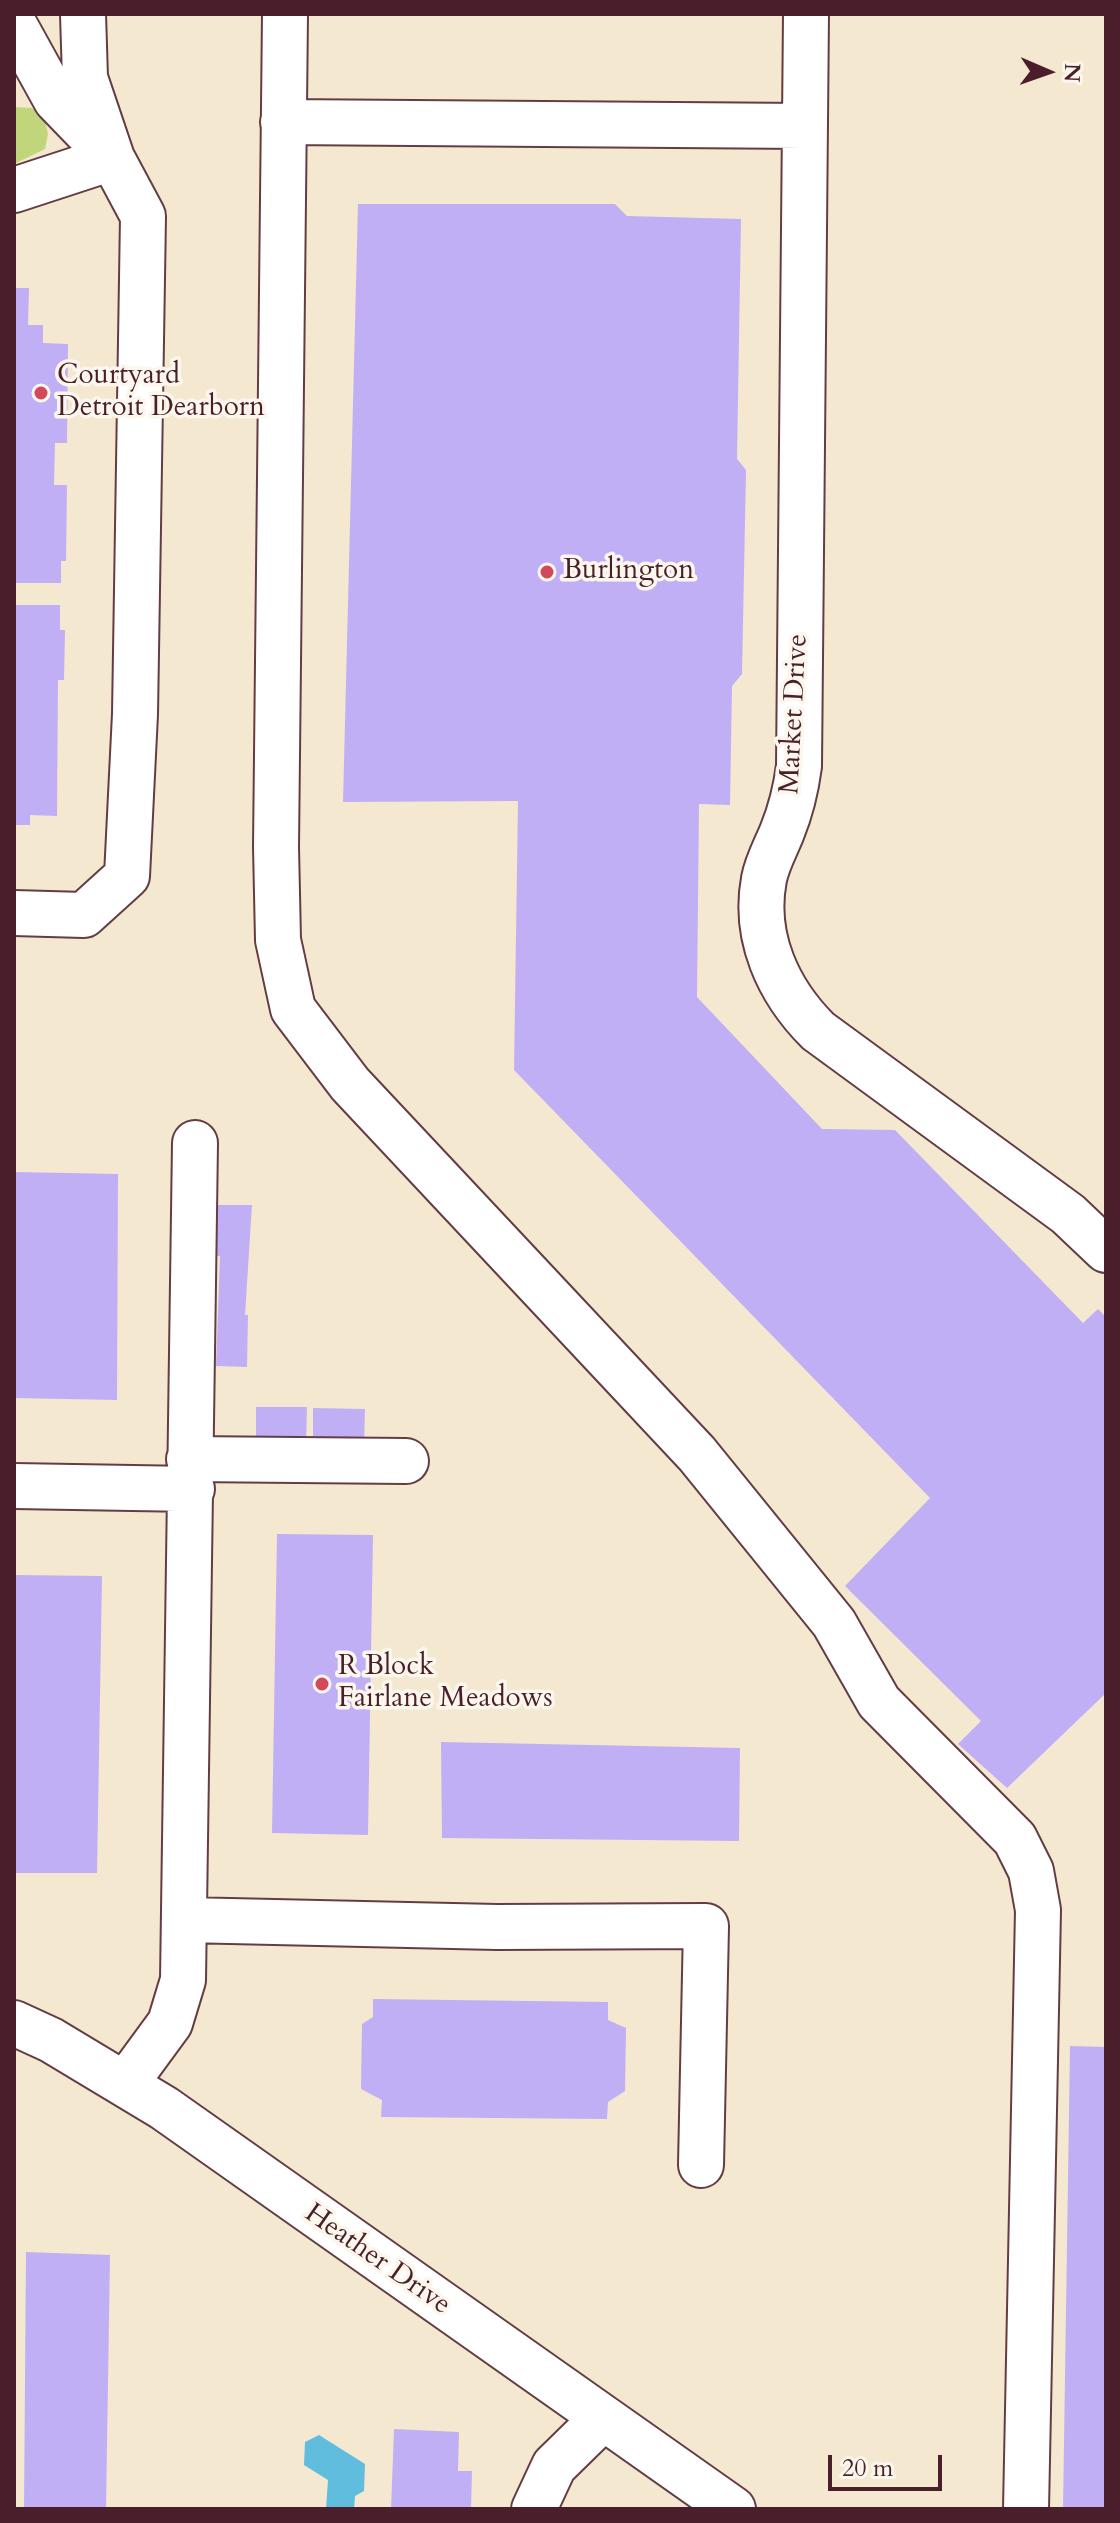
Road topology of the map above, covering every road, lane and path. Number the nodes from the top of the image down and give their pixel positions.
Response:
1 (83, 14) edge
2 (285, 14) edge
3 (806, 14) edge
4 (14, 24) edge
5 (84, 68) junction
6 (37, 80) edge
7 (283, 122) junction
8 (805, 126) junction
9 (112, 158) junction
10 (14, 190) edge
11 (14, 913) edge
12 (195, 1143) dead end
13 (1106, 1250) edge
14 (406, 1461) dead end
15 (190, 1474) junction
16 (14, 1486) edge
17 (185, 1920) junction
18 (14, 2023) edge
19 (126, 2083) junction
20 (701, 2165) dead end
21 (603, 2418) junction
22 (534, 2509) edge
23 (733, 2509) edge
24 (1026, 2509) edge

1 - 5 street
2 - 7 street
3 - 8 street, Market Drive
4 - 6 street
5 - 6 street
5 - 9 street
6 - 9 street
7 - 8 street
7 - 24 street
8 - 13 street, Market Drive
9 - 10 street
9 - 11 street
12 - 15 street
14 - 15 street
15 - 16 street
15 - 17 street
17 - 19 street
17 - 20 street
18 - 19 street, Heather Drive
19 - 21 street, Heather Drive
21 - 22 street
21 - 23 street, Heather Drive

